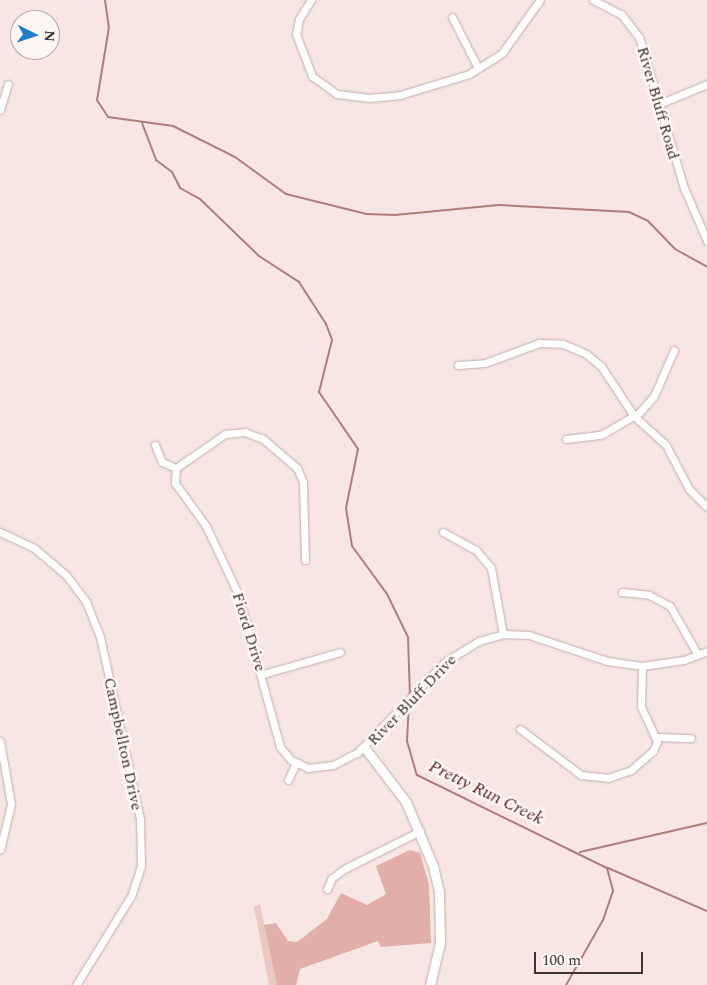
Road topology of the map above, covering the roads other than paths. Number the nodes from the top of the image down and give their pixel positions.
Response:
1 (310, 0) edge
2 (540, 0) edge
3 (593, 0) edge
4 (452, 17) dead end
5 (478, 68) junction
6 (8, 84) dead end
7 (707, 84) edge
8 (659, 104) junction
9 (0, 110) edge
10 (707, 241) edge
11 (674, 350) dead end
12 (458, 365) dead end
13 (634, 416) junction
14 (566, 439) dead end
15 (155, 445) dead end
16 (176, 468) junction
17 (707, 507) edge
18 (0, 532) edge
19 (443, 532) dead end
20 (305, 560) dead end
21 (622, 592) dead end
22 (503, 634) junction
23 (707, 651) edge
24 (340, 652) dead end
25 (698, 655) junction
26 (642, 666) junction
27 (263, 674) junction
28 (520, 729) dead end
29 (656, 737) junction
30 (691, 738) dead end
31 (0, 741) edge
32 (364, 747) junction
33 (296, 763) junction
34 (288, 780) dead end
35 (420, 831) junction
36 (0, 850) edge
37 (327, 889) dead end
38 (76, 985) edge
39 (430, 985) edge

1 - 5 street
2 - 5 street
3 - 8 street, River Bluff Road
4 - 5 street
6 - 9 street
7 - 8 street
8 - 10 street, River Bluff Road
11 - 13 street
12 - 13 street
13 - 14 street
13 - 17 street
15 - 16 street
16 - 20 street
16 - 27 street, Fiord Drive
18 - 38 street, Campbellton Drive
19 - 22 street
21 - 25 street
22 - 26 street
22 - 32 street, River Bluff Drive
23 - 25 street
24 - 27 street
25 - 26 street
26 - 29 street
27 - 33 street, Fiord Drive
28 - 29 street
29 - 30 street
31 - 36 street
32 - 33 street
32 - 35 street, River Bluff Drive
33 - 34 street
35 - 37 street
35 - 39 street, River Bluff Drive

